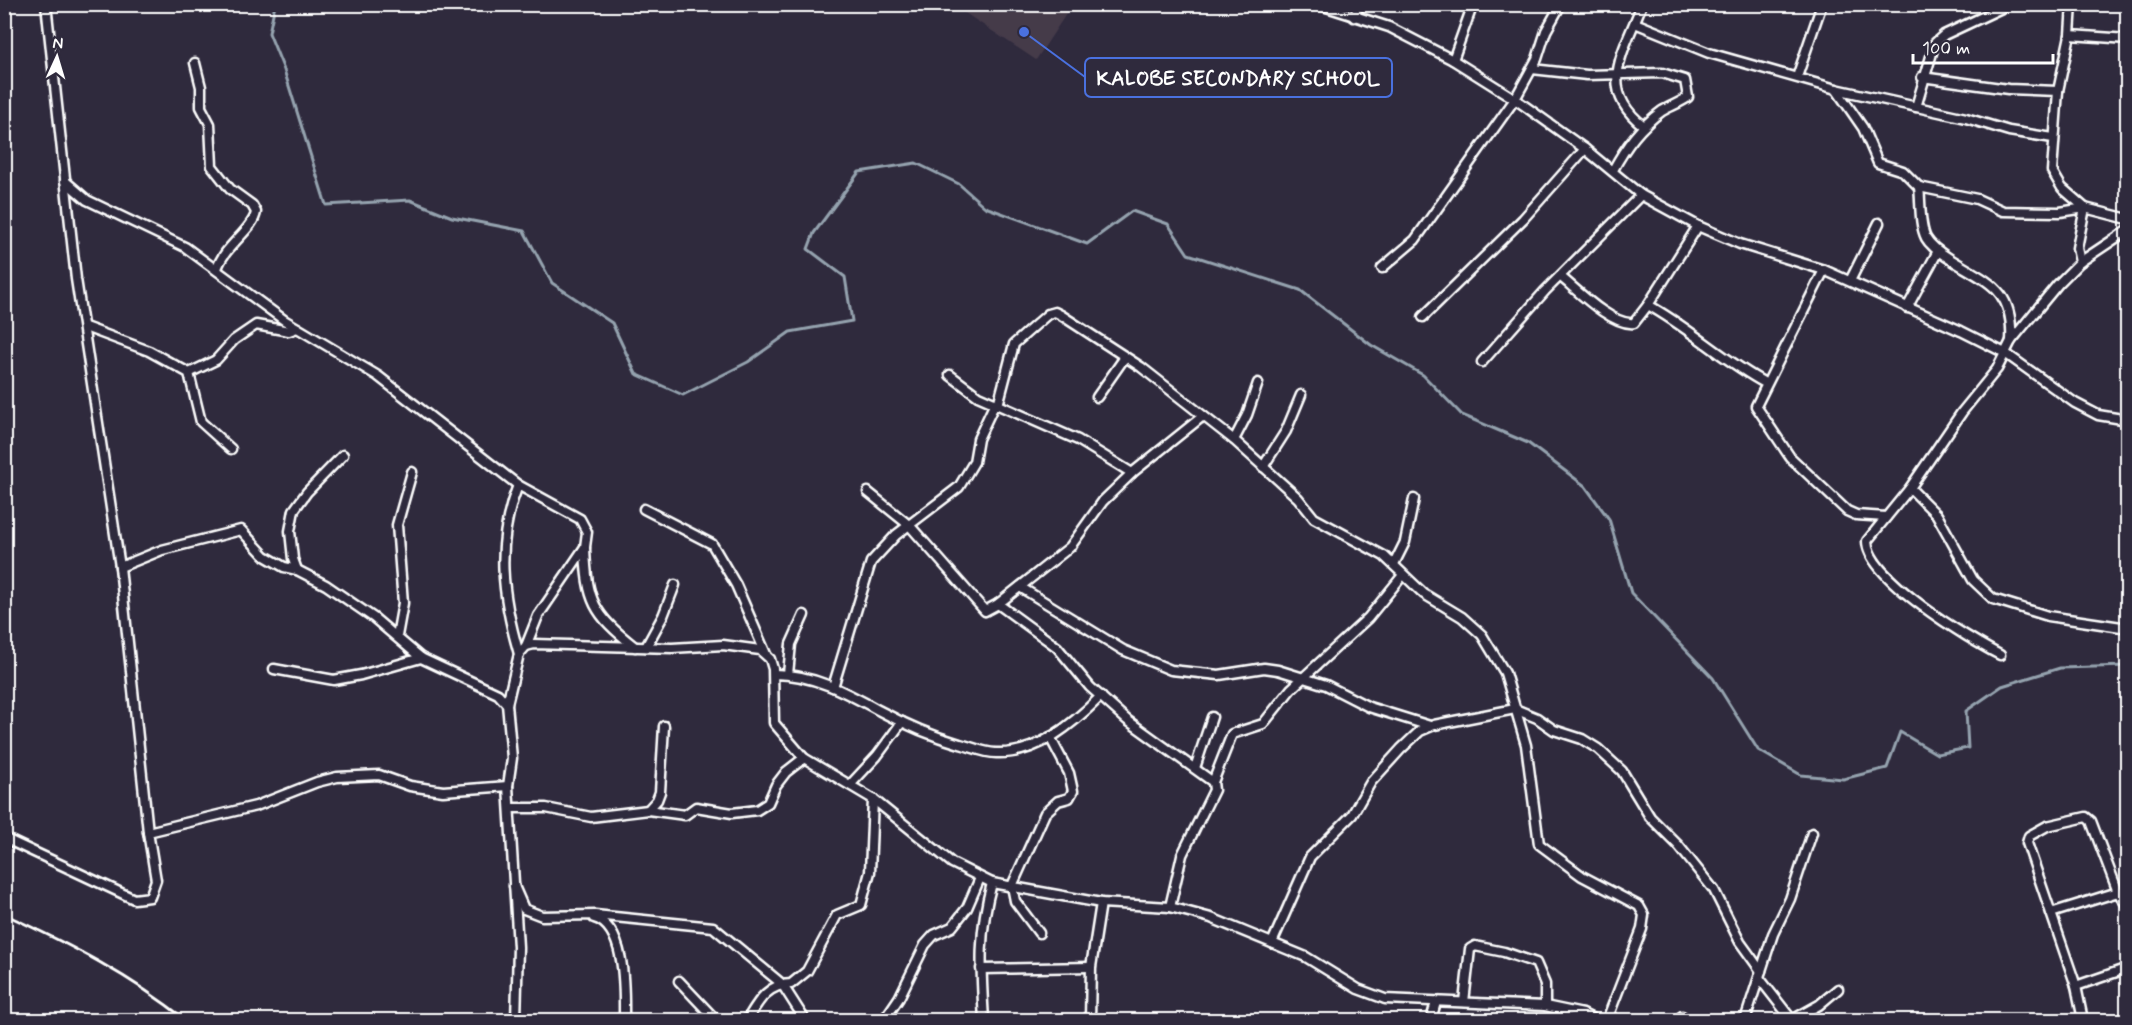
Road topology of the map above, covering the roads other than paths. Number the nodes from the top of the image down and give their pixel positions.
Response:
1 (46, 4) edge
2 (1317, 4) edge
3 (1360, 4) edge
4 (1473, 4) edge
5 (1561, 4) edge
6 (1642, 4) edge
7 (1822, 4) edge
8 (2010, 4) edge
9 (2072, 4) edge
10 (1354, 17) junction
11 (1635, 23) junction
12 (2070, 35) junction
13 (2127, 39) edge
14 (1453, 60) junction
15 (195, 63) dead end
16 (1532, 69) junction
17 (1616, 74) junction
18 (1797, 77) junction
19 (1923, 77) junction
20 (1836, 89) junction
21 (2058, 91) junction
22 (1515, 99) junction
23 (1916, 107) junction
24 (1644, 126) junction
25 (2053, 138) junction
26 (1585, 149) junction
27 (1612, 170) junction
28 (65, 181) junction
29 (1919, 187) junction
30 (1641, 195) junction
31 (2085, 208) junction
32 (2127, 219) edge
33 (1879, 223) dead end
34 (1698, 226) junction
35 (2127, 230) edge
36 (1938, 251) junction
37 (2079, 262) junction
38 (1382, 268) dead end
39 (217, 269) junction
40 (1824, 270) junction
41 (1561, 277) junction
42 (1850, 281) junction
43 (1648, 305) junction
44 (1907, 308) junction
45 (1422, 317) dead end
46 (85, 327) junction
47 (297, 328) junction
48 (2011, 341) junction
49 (2005, 353) junction
50 (1125, 357) junction
51 (1482, 362) dead end
52 (189, 373) junction
53 (950, 375) dead end
54 (1258, 383) dead end
55 (1765, 383) junction
56 (1301, 395) dead end
57 (1097, 397) dead end
58 (997, 404) junction
59 (1203, 416) junction
60 (2127, 420) edge
61 (1234, 440) junction
62 (231, 449) dead end
63 (343, 455) dead end
64 (1263, 467) junction
65 (412, 472) dead end
66 (1132, 473) junction
67 (518, 485) junction
68 (1910, 488) junction
69 (868, 492) dead end
70 (1414, 499) dead end
71 (644, 509) dead end
72 (1886, 517) junction
73 (910, 525) junction
74 (585, 547) junction
75 (1394, 564) junction
76 (120, 567) junction
77 (297, 570) junction
78 (1403, 574) junction
79 (675, 585) dead end
80 (1020, 587) junction
81 (998, 604) junction
82 (804, 615) dead end
83 (2127, 628) edge
84 (397, 636) junction
85 (526, 646) junction
86 (635, 647) junction
87 (646, 647) junction
88 (519, 654) junction
89 (766, 655) junction
90 (2000, 655) dead end
91 (422, 658) junction
92 (274, 669) dead end
93 (774, 674) junction
94 (788, 674) junction
95 (1302, 678) junction
96 (833, 687) junction
97 (1101, 696) junction
98 (507, 704) junction
99 (1515, 709) junction
100 (1212, 717) dead end
101 (902, 722) junction
102 (664, 726) dead end
103 (1430, 726) junction
104 (1050, 737) junction
105 (804, 759) junction
106 (1195, 768) junction
107 (1213, 782) junction
108 (850, 785) junction
109 (508, 786) junction
110 (873, 799) junction
111 (510, 808) junction
112 (648, 810) junction
113 (148, 832) junction
114 (1812, 833) dead end
115 (4, 838) edge
116 (980, 878) junction
117 (992, 883) junction
118 (514, 886) junction
119 (1012, 886) junction
120 (2118, 892) junction
121 (1101, 903) junction
122 (1170, 907) junction
123 (2127, 907) edge
124 (2051, 913) junction
125 (585, 916) junction
126 (1039, 933) dead end
127 (1272, 943) junction
128 (1091, 967) junction
129 (2127, 968) edge
130 (981, 969) junction
131 (1760, 975) junction
132 (679, 981) dead end
133 (782, 984) junction
134 (2076, 986) junction
135 (1838, 989) dead end
136 (1436, 1002) junction
137 (1464, 1002) junction
138 (1545, 1006) junction
139 (516, 1020) edge
140 (624, 1020) edge
141 (716, 1020) edge
142 (747, 1020) edge
143 (805, 1020) edge
144 (884, 1020) edge
145 (984, 1020) edge
146 (1090, 1020) edge
147 (1431, 1020) edge
148 (1595, 1020) edge
149 (1606, 1020) edge
150 (1745, 1020) edge
151 (1792, 1020) edge
152 (2083, 1020) edge

1 - 28 street
2 - 10 street
3 - 10 street
4 - 14 street
5 - 16 street
6 - 11 street
7 - 18 street
8 - 19 street
9 - 12 street
10 - 14 street
11 - 17 street
11 - 18 street
12 - 13 street
12 - 21 street
14 - 22 street
15 - 39 street
16 - 17 street
16 - 22 street
17 - 24 street
17 - 24 street
18 - 20 street
19 - 21 street
19 - 23 street
20 - 23 street
20 - 29 street
21 - 25 street
22 - 26 street
22 - 38 street
23 - 25 street
24 - 27 street
25 - 31 street
26 - 27 street
26 - 45 street
27 - 30 street
28 - 39 street
28 - 46 street
29 - 31 street
29 - 36 street
30 - 34 street
30 - 41 street
31 - 32 street
31 - 37 street
33 - 42 street
34 - 40 street
34 - 43 street
35 - 37 street
36 - 44 street
36 - 48 street
37 - 48 street
39 - 47 street
40 - 42 street
40 - 55 street
41 - 43 street
41 - 51 street
42 - 44 street
43 - 55 street
44 - 49 street
46 - 52 street
46 - 76 street
47 - 52 street
47 - 67 street
48 - 49 street
49 - 60 street
49 - 68 street
50 - 57 street
50 - 58 street
50 - 59 street
52 - 62 street
53 - 58 street
54 - 61 street
55 - 72 street
56 - 64 street
58 - 66 street
58 - 73 street
59 - 61 street
59 - 66 street
61 - 64 street
63 - 77 street
64 - 75 street
65 - 84 street
66 - 80 street
67 - 74 street
67 - 88 street
68 - 72 street
68 - 83 street
69 - 73 street
70 - 75 street
71 - 89 street
72 - 90 street
73 - 81 street
73 - 96 street
74 - 85 street
74 - 86 street
75 - 78 street
76 - 77 street
76 - 113 street
77 - 84 street
78 - 95 street
78 - 99 street
79 - 87 street
80 - 81 street
80 - 95 street
81 - 97 street
82 - 94 street
84 - 91 street
85 - 86 street
85 - 88 street
86 - 87 street
87 - 89 street
88 - 98 street
89 - 93 street
91 - 92 street
91 - 98 street
93 - 94 street
93 - 105 street
94 - 96 street
95 - 103 street
95 - 107 street
96 - 101 street
97 - 104 street
97 - 106 street
98 - 109 street
99 - 103 street
99 - 131 street
99 - 149 street
100 - 106 street
101 - 104 street
101 - 108 street
102 - 112 street
103 - 127 street
104 - 119 street
105 - 108 street
105 - 112 street
106 - 107 street
107 - 122 street
108 - 110 street
109 - 111 street
109 - 113 street
110 - 116 street
110 - 133 street
111 - 112 street
111 - 118 street
113 - 115 street
114 - 131 street
116 - 117 street
116 - 144 street
117 - 119 street
117 - 130 street
118 - 125 street
118 - 139 street
119 - 121 street
119 - 126 street
120 - 123 street
120 - 124 street
120 - 124 street
121 - 122 street
121 - 128 street
122 - 127 street
124 - 134 street
125 - 133 street
125 - 140 street
127 - 136 street
128 - 130 street
128 - 146 street
129 - 134 street
130 - 145 street
131 - 150 street
131 - 151 street
132 - 141 street
133 - 142 street
133 - 143 street
134 - 152 street
135 - 151 street
136 - 137 street
136 - 147 street
137 - 138 street
137 - 138 street
138 - 148 street

